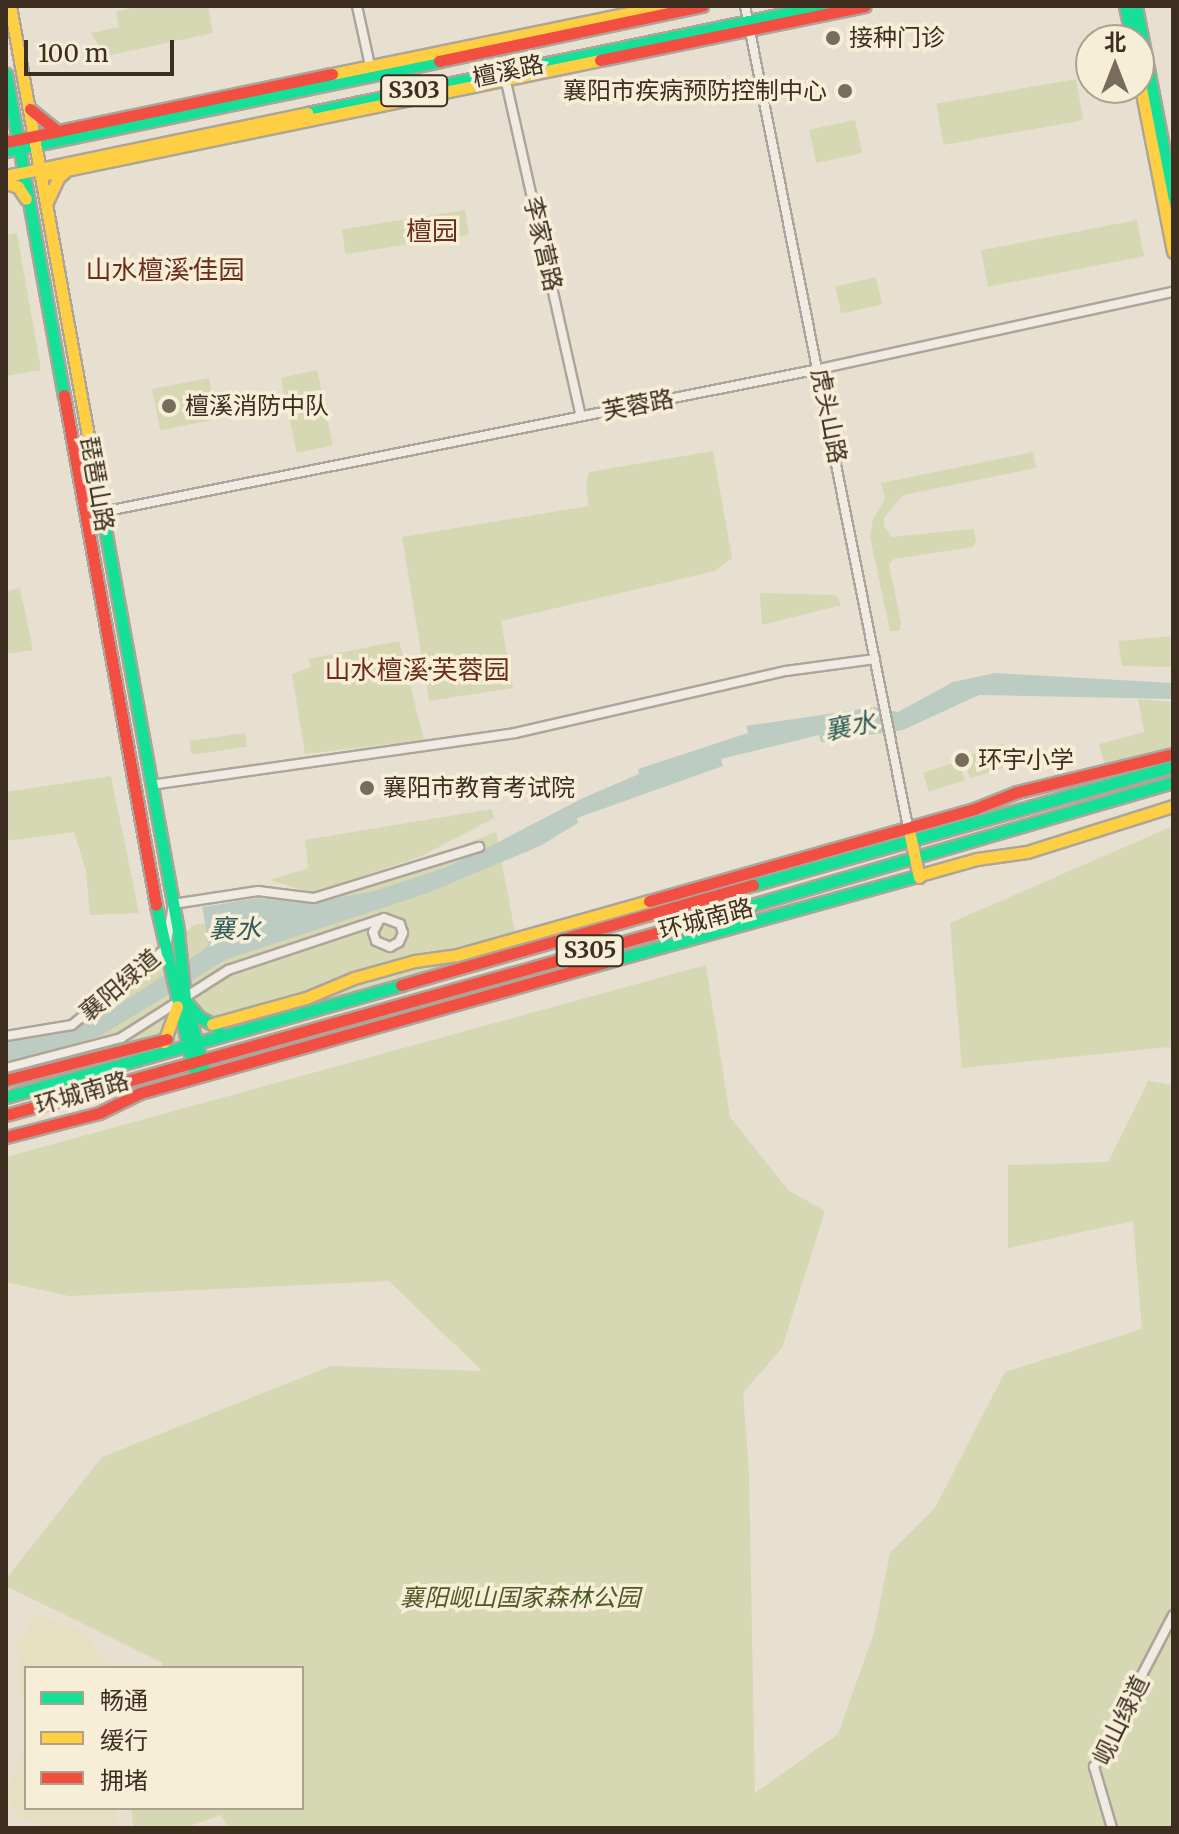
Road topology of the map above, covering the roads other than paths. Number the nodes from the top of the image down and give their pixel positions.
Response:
1 (10, 6) edge
2 (357, 6) edge
3 (663, 6) edge
4 (702, 6) edge
5 (745, 6) edge
6 (821, 6) edge
7 (865, 6) edge
8 (1128, 6) edge
9 (750, 25) junction
10 (371, 71) junction
11 (6, 74) edge
12 (505, 77) junction
13 (1145, 104) edge
14 (27, 105) junction
15 (12, 109) junction
16 (6, 130) edge
17 (57, 131) junction
18 (34, 141) junction
19 (14, 143) edge
20 (6, 151) edge
21 (69, 169) junction
22 (40, 172) junction
23 (24, 175) junction
24 (6, 176) edge
25 (6, 182) edge
26 (1170, 203) edge
27 (30, 207) junction
28 (46, 207) junction
29 (1173, 252) edge
30 (1173, 292) edge
31 (819, 369) junction
32 (581, 416) junction
33 (102, 512) junction
34 (875, 659) junction
35 (1173, 754) edge
36 (1173, 766) edge
37 (1173, 782) edge
38 (151, 785) junction
39 (1173, 806) edge
40 (908, 827) junction
41 (911, 842) junction
42 (479, 847) dead end
43 (915, 859) junction
44 (919, 877) junction
45 (173, 904) junction
46 (378, 923) dead end
47 (166, 948) junction
48 (175, 962) junction
49 (182, 1000) junction
50 (212, 1024) junction
51 (229, 1033) junction
52 (6, 1036) edge
53 (167, 1039) junction
54 (191, 1043) junction
55 (153, 1055) junction
56 (196, 1060) junction
57 (6, 1068) edge
58 (200, 1076) junction
59 (6, 1080) edge
60 (6, 1097) edge
61 (6, 1115) edge
62 (6, 1137) edge
63 (1173, 1615) edge
64 (1112, 1828) edge

1 - 14 main road, 琵琶山路
2 - 10 street
3 - 10 main road
4 - 10 main road, 檀溪路 / S303
5 - 9 street, 虎头山路
6 - 9 main road, 檀溪路 / S303
7 - 9 main road
8 - 26 main road
9 - 12 main road, 檀溪路 / S303
9 - 31 street, 虎头山路
10 - 17 main road
10 - 18 main road, 檀溪路 / S303
11 - 15 main road, 琵琶山路
12 - 21 main road
12 - 22 main road, 檀溪路 / S303
12 - 32 street, 李家营路
13 - 26 main road
14 - 17 main road
14 - 18 main road, 琵琶山路
15 - 16 main road
15 - 19 main road, 琵琶山路
17 - 18 main road
18 - 19 main road, 檀溪路 / S303
18 - 22 main road, 琵琶山路
19 - 20 main road, 檀溪路 / S303
19 - 23 main road, 琵琶山路
21 - 22 main road
21 - 28 main road
22 - 23 main road, 檀溪路 / S303
22 - 28 main road, 琵琶山路
23 - 24 main road, 檀溪路 / S303
23 - 25 main road
23 - 27 main road, 琵琶山路
25 - 27 main road
26 - 29 main road
27 - 47 main road, 琵琶山路
28 - 33 main road, 琵琶山路
30 - 31 street, 芙蓉路
31 - 32 street, 芙蓉路
31 - 34 street, 虎头山路
32 - 33 street, 芙蓉路
33 - 38 main road, 琵琶山路
34 - 38 street
34 - 40 street, 虎头山路
35 - 40 main road
36 - 41 main road, 环城南路 / S305
37 - 43 main road, 环城南路 / S305
38 - 45 main road, 琵琶山路
39 - 44 main road
40 - 41 main road
40 - 50 main road
41 - 43 main road
41 - 51 main road, 环城南路 / S305
42 - 45 street
43 - 44 main road
43 - 56 main road, 环城南路 / S305
44 - 58 main road
45 - 47 street, 襄阳绿道
45 - 48 main road, 琵琶山路
46 - 49 street, 襄阳绿道
47 - 48 main road, 琵琶山路
47 - 52 street, 襄阳绿道
48 - 49 main road
49 - 50 main road
49 - 53 main road
49 - 54 main road
49 - 57 street, 襄阳绿道
50 - 51 main road
51 - 54 main road, 环城南路 / S305
53 - 55 main road
53 - 59 main road
54 - 55 main road, 环城南路 / S305
54 - 56 main road
55 - 60 main road, 环城南路 / S305
56 - 58 main road
56 - 61 main road, 环城南路 / S305
58 - 62 main road
63 - 64 street, 岘山绿道

